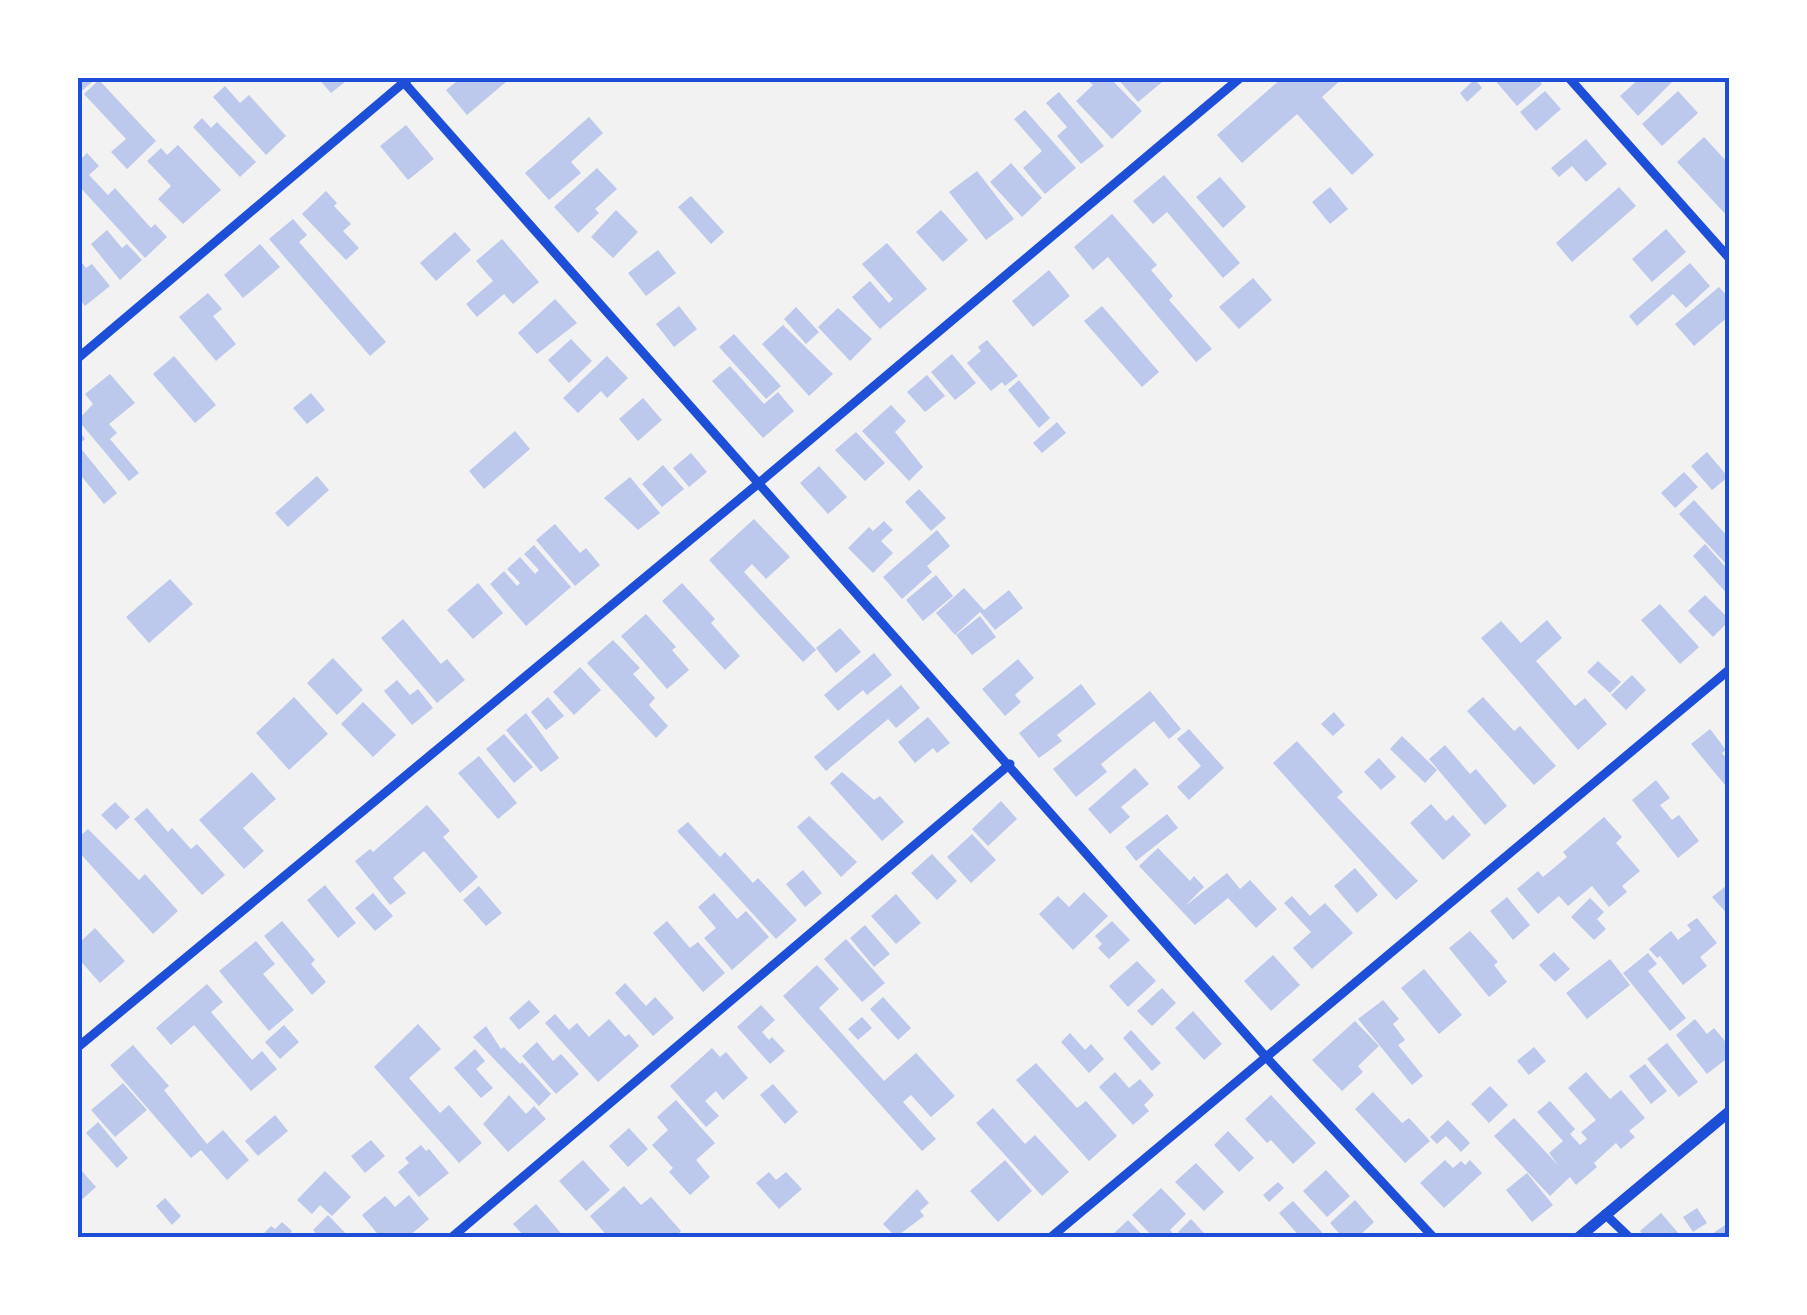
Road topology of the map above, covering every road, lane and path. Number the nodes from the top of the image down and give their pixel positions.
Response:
1 (1240, 78) edge
2 (1569, 78) edge
3 (404, 79) edge
4 (1730, 259) edge
5 (78, 358) edge
6 (759, 483) junction
7 (1730, 669) edge
8 (1010, 764) junction
9 (78, 1047) edge
10 (1266, 1056) junction
11 (1730, 1111) edge
12 (1605, 1214) junction
13 (452, 1238) edge
14 (1050, 1238) edge
15 (1434, 1238) edge
16 (1578, 1238) edge
17 (1630, 1238) edge

1 - 6 street
2 - 4 street
3 - 5 street
3 - 6 street
6 - 8 street
6 - 9 street
7 - 10 street
8 - 10 street
8 - 13 street
10 - 14 street
10 - 15 street
11 - 12 street
12 - 16 street
12 - 17 street

